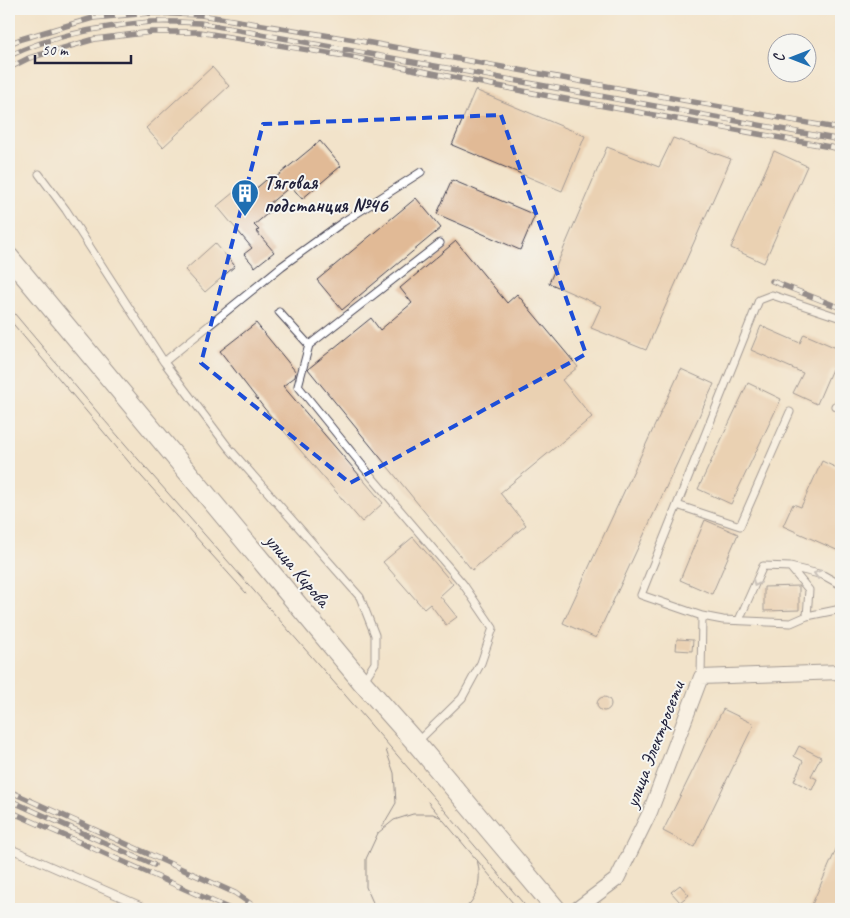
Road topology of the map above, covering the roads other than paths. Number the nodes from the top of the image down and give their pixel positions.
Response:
1 (421, 172) dead end
2 (38, 174) dead end
3 (440, 242) dead end
4 (9, 257) edge
5 (279, 312) dead end
6 (841, 318) edge
7 (309, 345) junction
8 (164, 362) junction
9 (790, 412) dead end
10 (677, 505) junction
11 (790, 567) junction
12 (841, 585) edge
13 (841, 609) edge
14 (702, 616) junction
15 (807, 616) junction
16 (739, 620) junction
17 (841, 672) edge
18 (702, 678) junction
19 (362, 682) junction
20 (416, 743) junction
21 (9, 848) edge
22 (148, 909) edge
23 (556, 909) edge
24 (577, 909) edge

1 - 8 lane
2 - 8 lane
3 - 7 lane
4 - 19 main road, улица Кирова
5 - 7 lane
6 - 10 lane
7 - 20 lane
8 - 19 lane
9 - 10 lane
10 - 14 lane
12 -> 11 lane
11 - 15 lane
11 -> 16 lane
13 - 15 lane
14 - 16 lane
14 - 18 lane
15 - 16 lane
17 - 18 street, улица Электросети
18 - 24 street, улица Электросети
19 - 20 main road, улица Кирова
20 - 23 main road, улица Кирова
21 - 22 lane

